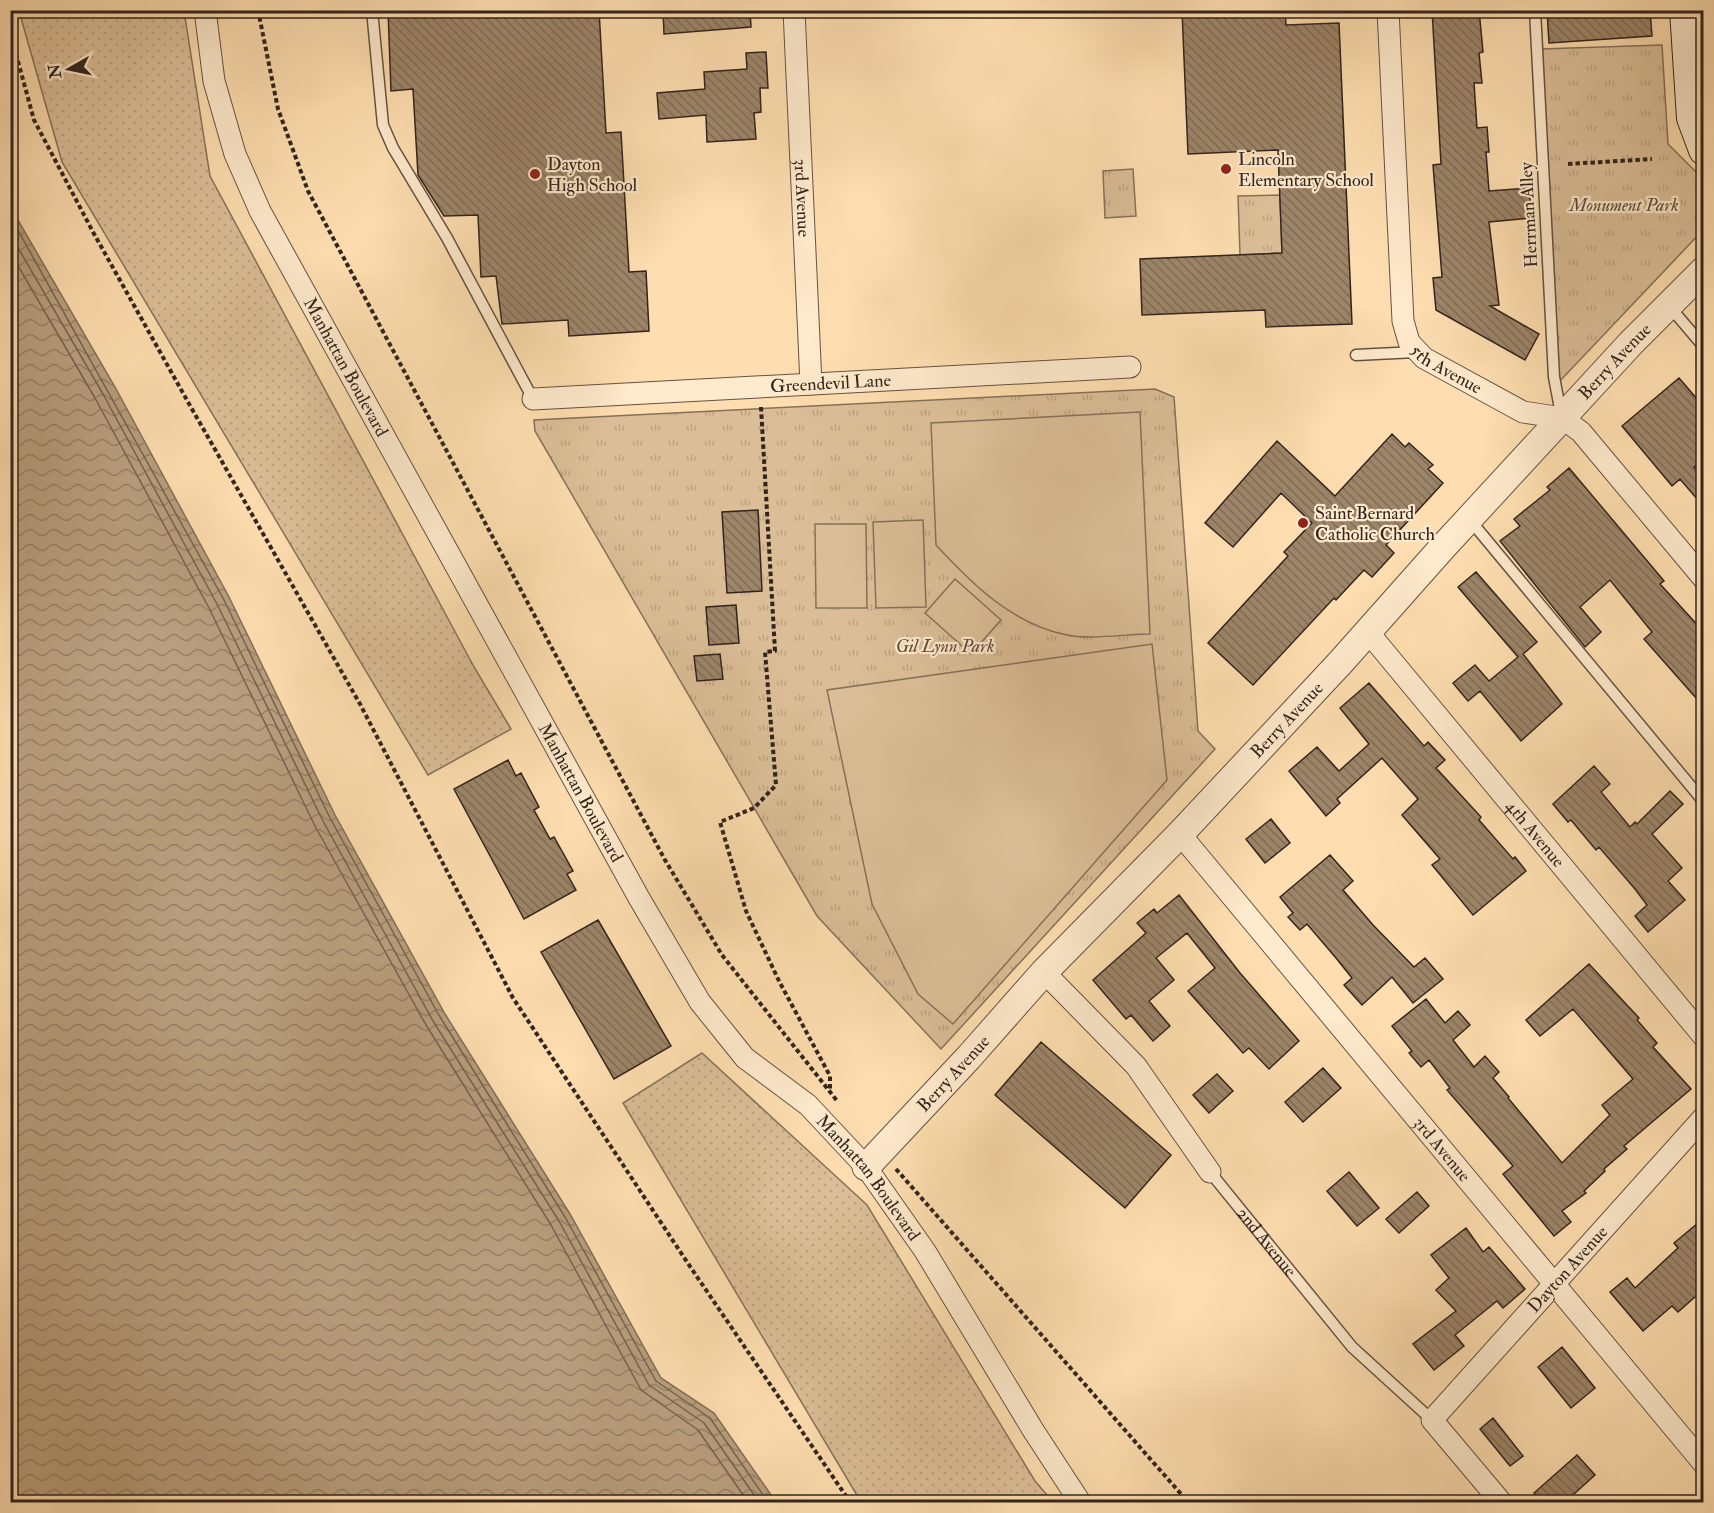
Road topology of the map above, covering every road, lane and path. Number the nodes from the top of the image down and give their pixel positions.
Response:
1 (205, 10) edge
2 (258, 10) edge
3 (372, 10) edge
4 (794, 10) edge
5 (1388, 10) edge
6 (1535, 10) edge
7 (1685, 10) edge
8 (10, 32) edge
9 (1696, 93) edge
10 (1704, 150) edge
11 (1652, 159) dead end
12 (1568, 164) dead end
13 (1704, 270) edge
14 (1670, 306) junction
15 (1704, 347) edge
16 (1416, 352) junction
17 (1356, 355) dead end
18 (1130, 367) dead end
19 (811, 384) junction
20 (759, 387) junction
21 (533, 399) joint
22 (1562, 418) junction
23 (1470, 520) junction
24 (1704, 579) edge
25 (1368, 632) junction
26 (1704, 801) edge
27 (1180, 834) junction
28 (1044, 972) junction
29 (1704, 1037) edge
30 (830, 1093) junction
31 (844, 1109) dead end
32 (1704, 1117) edge
33 (873, 1159) junction
34 (1210, 1172) joint
35 (1553, 1284) junction
36 (1432, 1420) junction
37 (1704, 1464) edge
38 (850, 1503) edge
39 (1080, 1503) edge
40 (1188, 1503) edge
41 (1501, 1503) edge

1 - 33 street, Manhattan Boulevard
2 - 30 path
3 - 21 lane
4 - 19 street, 3rd Avenue
5 - 16 street, 5th Avenue
6 - 22 lane, Herrman Alley
7 - 9 main road
8 - 38 path
9 - 10 main road
11 - 12 path
13 - 14 street, Berry Avenue
14 - 15 lane
14 - 22 street, Berry Avenue
16 - 17 lane
16 - 22 street, 5th Avenue
18 - 19 street, Greendevil Lane
19 - 20 street, Greendevil Lane
20 - 21 street, Greendevil Lane
20 - 30 path
22 - 23 street, Berry Avenue
22 - 24 street
23 - 25 street, Berry Avenue
23 - 26 lane
25 - 27 street, Berry Avenue
25 - 29 street, 4th Avenue
27 - 28 street, Berry Avenue
27 - 35 street, 3rd Avenue
28 - 33 street, Berry Avenue
28 - 34 street, 2nd Avenue
30 - 31 path
32 - 35 street, Dayton Avenue
33 - 39 street, Manhattan Boulevard
33 - 40 path
34 - 36 lane, 2nd Avenue
35 - 36 street, Dayton Avenue
35 - 37 street, 3rd Avenue
36 - 41 street, 2nd Avenue

